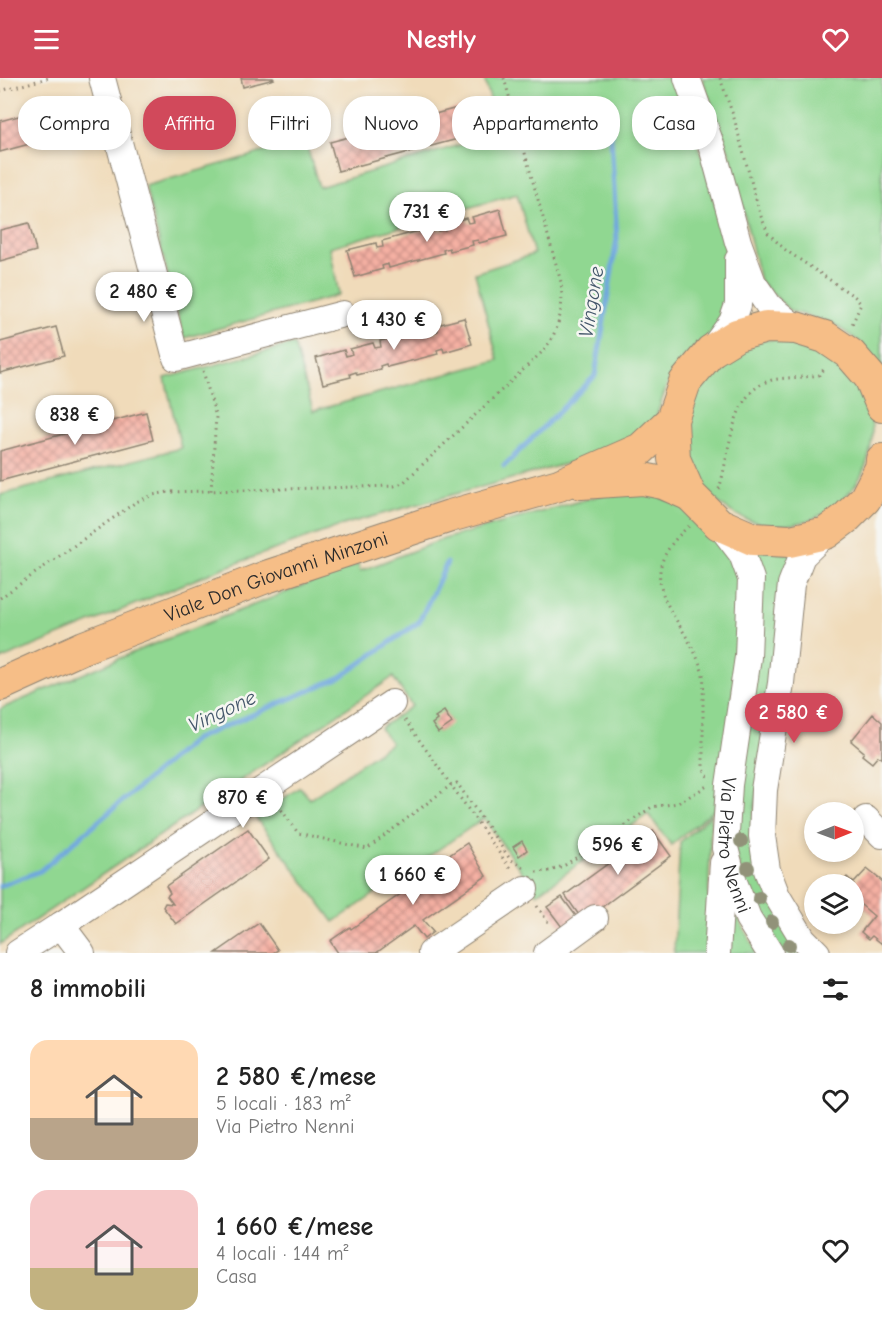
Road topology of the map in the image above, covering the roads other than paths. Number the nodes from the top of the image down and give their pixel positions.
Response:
1 (102, 78) edge
2 (687, 78) edge
3 (738, 242) junction
4 (342, 314) dead end
5 (796, 328) junction
6 (711, 351) junction
7 (876, 381) edge
8 (882, 406) edge
9 (672, 420) junction
10 (882, 465) edge
11 (559, 485) junction
12 (704, 509) junction
13 (825, 533) junction
14 (0, 685) edge
15 (392, 703) road end
16 (724, 848) junction
17 (525, 889) road end
18 (595, 918) dead end
19 (61, 925) junction
20 (550, 942) edge
21 (18, 953) edge
22 (82, 953) edge
23 (431, 953) edge
24 (717, 953) edge
25 (770, 953) edge
26 (817, 953) edge

1 - 4 street
2 - 3 street
3 - 5 street
3 - 6 street
5 - 6 main road
5 - 7 main road
6 - 9 main road
7 - 8 main road
9 - 11 main road, Viale Don Giovanni Minzoni
9 - 12 main road
10 - 13 main road
11 - 12 main road, Viale Don Giovanni Minzoni
11 - 14 main road, Viale Don Giovanni Minzoni
12 - 13 main road, Viale Don Giovanni Minzoni
12 - 16 street, Via Pietro Nenni
13 - 26 street, Via Pietro Nenni
15 - 19 street
16 - 24 street
16 - 25 street, Via Pietro Nenni
17 - 23 street
18 - 20 street
19 - 21 street
19 - 22 street

